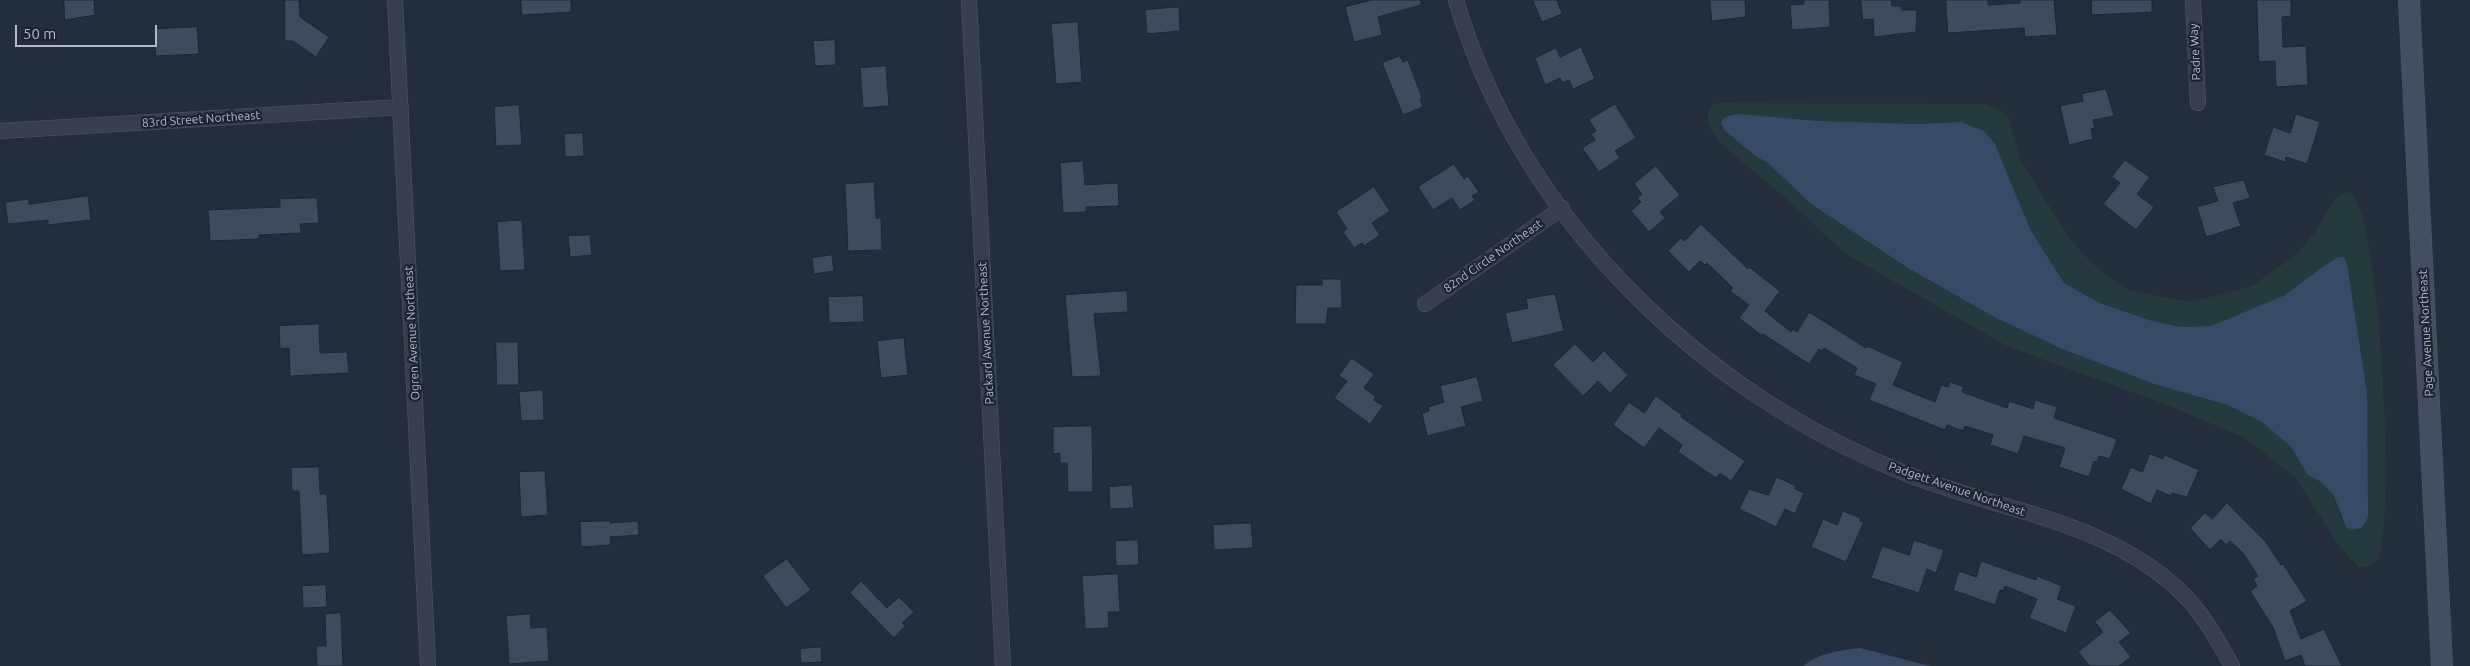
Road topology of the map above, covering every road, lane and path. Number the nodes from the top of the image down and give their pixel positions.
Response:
1 (395, 0) edge
2 (970, 0) edge
3 (1456, 0) edge
4 (2192, 0) edge
5 (2409, 0) edge
6 (2198, 103) dead end
7 (401, 107) junction
8 (0, 131) edge
9 (1562, 208) junction
10 (1425, 304) dead end
11 (428, 666) edge
12 (1003, 666) edge
13 (2232, 666) edge
14 (2442, 666) edge

1 - 7 street, Ogren Avenue Northeast
2 - 12 street, Packard Avenue Northeast
3 - 9 street, Padgett Avenue Northeast
4 - 6 street, Padre Way
5 - 14 street, Page Avenue Northeast
7 - 8 street, 83rd Street Northeast
7 - 11 street, Ogren Avenue Northeast
9 - 10 street, 82nd Circle Northeast
9 - 13 street, Padgett Avenue Northeast

